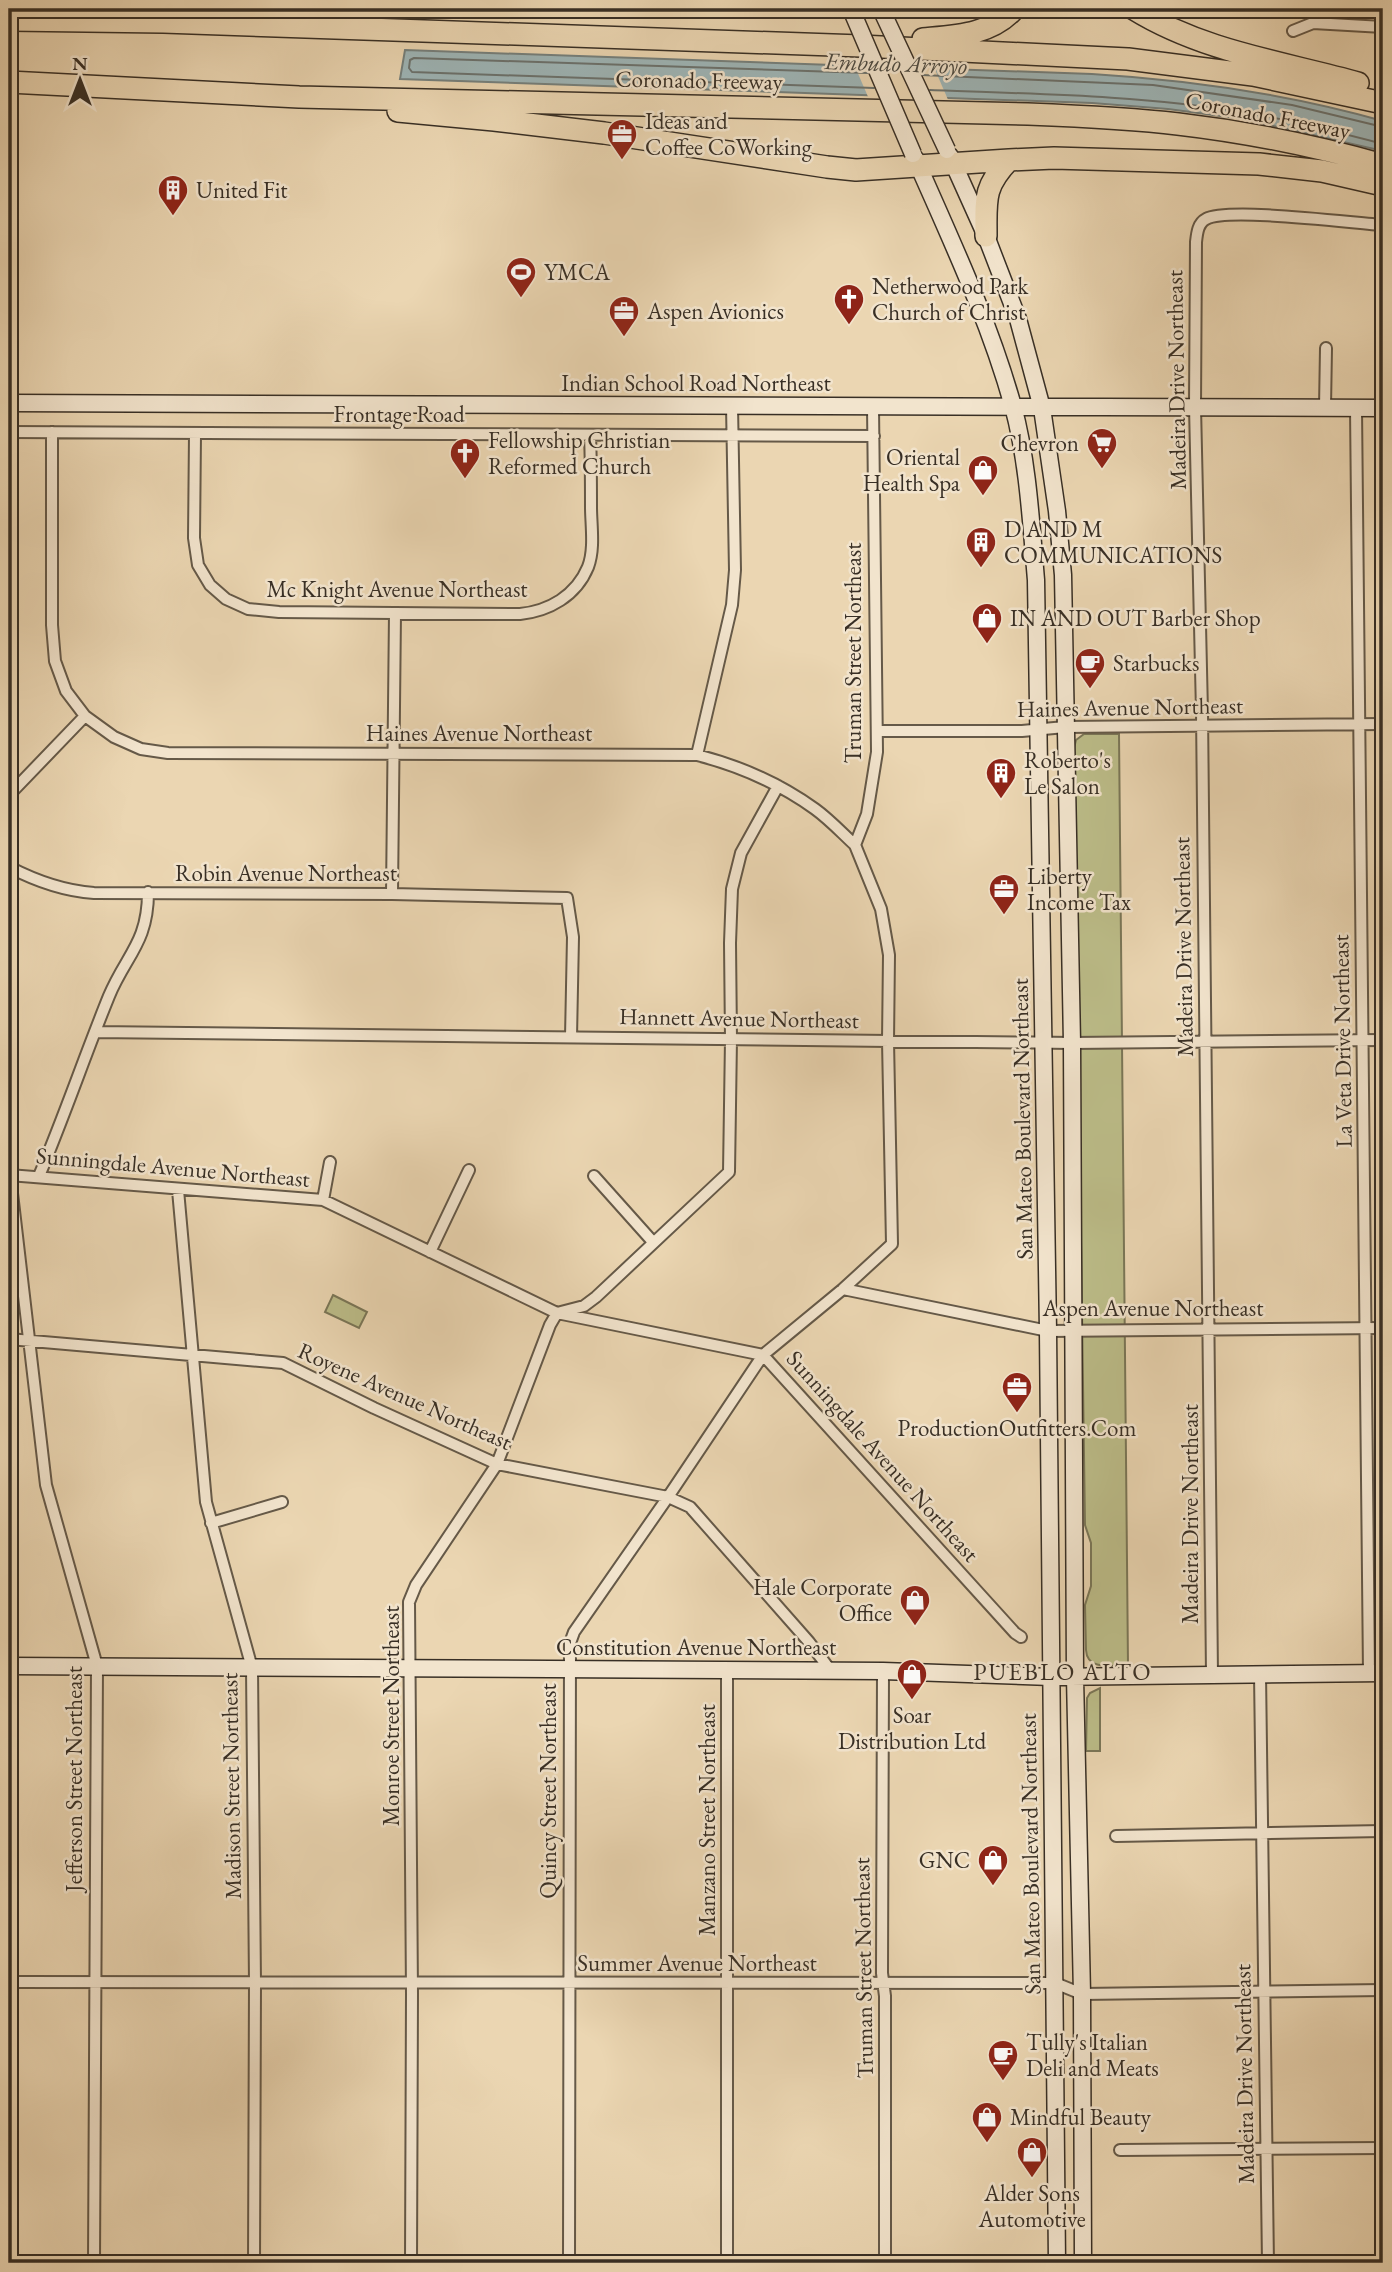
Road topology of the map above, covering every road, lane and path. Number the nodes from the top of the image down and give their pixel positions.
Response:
1 (209, 9) edge
2 (851, 9) edge
3 (881, 9) edge
4 (1014, 9) edge
5 (1134, 9) edge
6 (9, 20) edge
7 (163, 22) junction
8 (1383, 27) edge
9 (1293, 31) dead end
10 (860, 46) junction
11 (9, 82) edge
12 (1383, 90) edge
13 (299, 97) junction
14 (1383, 103) edge
15 (950, 157) junction
16 (916, 160) junction
17 (1009, 160) junction
18 (1383, 165) edge
19 (1383, 185) edge
20 (1383, 225) edge
21 (986, 236) junction
22 (1325, 348) dead end
23 (9, 402) edge
24 (732, 407) junction
25 (873, 407) junction
26 (1325, 407) junction
27 (1013, 408) junction
28 (1042, 408) junction
29 (1195, 408) junction
30 (1356, 408) junction
31 (1383, 408) edge
32 (9, 432) edge
33 (52, 432) junction
34 (195, 434) junction
35 (590, 435) junction
36 (732, 436) junction
37 (874, 436) junction
38 (395, 613) junction
39 (85, 716) junction
40 (1359, 724) junction
41 (1383, 724) edge
42 (1202, 726) junction
43 (1065, 727) junction
44 (1037, 730) junction
45 (877, 731) junction
46 (394, 755) junction
47 (697, 755) junction
48 (778, 786) junction
49 (9, 795) edge
50 (855, 845) junction
51 (9, 867) edge
52 (148, 892) junction
53 (391, 894) junction
54 (95, 1032) junction
55 (571, 1037) junction
56 (731, 1039) junction
57 (1363, 1040) junction
58 (1383, 1040) edge
59 (888, 1041) junction
60 (1044, 1043) junction
61 (1072, 1043) junction
62 (1205, 1043) junction
63 (330, 1162) dead end
64 (469, 1170) dead end
65 (10, 1175) edge
66 (40, 1176) junction
67 (594, 1176) dead end
68 (178, 1190) junction
69 (323, 1200) junction
70 (653, 1242) junction
71 (430, 1252) junction
72 (843, 1289) junction
73 (557, 1313) junction
74 (1365, 1328) junction
75 (1383, 1328) edge
76 (1074, 1330) junction
77 (1209, 1330) junction
78 (1048, 1331) junction
79 (9, 1339) edge
80 (29, 1340) junction
81 (192, 1354) junction
82 (763, 1355) junction
83 (497, 1464) junction
84 (668, 1497) junction
85 (282, 1502) dead end
86 (211, 1523) junction
87 (1021, 1637) dead end
88 (9, 1665) edge
89 (97, 1666) junction
90 (251, 1668) junction
91 (411, 1669) junction
92 (569, 1669) junction
93 (727, 1670) junction
94 (831, 1671) junction
95 (883, 1671) junction
96 (1376, 1673) edge
97 (1212, 1675) junction
98 (1260, 1675) junction
99 (1051, 1677) junction
100 (1075, 1677) junction
101 (1383, 1831) edge
102 (1262, 1833) junction
103 (1116, 1836) dead end
104 (95, 1981) junction
105 (9, 1982) edge
106 (412, 1982) junction
107 (255, 1983) junction
108 (570, 1983) junction
109 (728, 1983) junction
110 (1055, 1983) junction
111 (885, 1984) junction
112 (1264, 1990) junction
113 (1383, 1990) edge
114 (1082, 1994) junction
115 (1383, 2148) edge
116 (1119, 2150) dead end
117 (1266, 2150) junction
118 (94, 2263) edge
119 (254, 2263) edge
120 (411, 2263) edge
121 (569, 2263) edge
122 (727, 2263) edge
123 (885, 2263) edge
124 (1057, 2263) edge
125 (1083, 2263) edge
126 (1268, 2263) edge

1 - 7 highway
2 - 16 main road, San Mateo Boulevard Northeast, bridge
3 - 15 main road, bridge
4 - 10 highway
5 - 12 highway
6 - 7 highway, Coronado Freeway
7 - 10 highway, Coronado Freeway
8 - 9 street
10 - 14 highway, Coronado Freeway
11 - 13 highway, Coronado Freeway
13 - 16 highway
13 - 18 highway, Coronado Freeway
15 - 16 highway
15 - 17 highway
15 - 21 main road
16 - 27 main road, San Mateo Boulevard Northeast
17 - 19 highway
17 - 21 highway
20 - 29 street, Madeira Drive Northeast
21 - 28 main road
22 - 26 street
23 - 24 main road, Indian School Road Northeast
24 - 25 main road, Indian School Road Northeast
24 - 36 street
25 - 27 main road, Indian School Road Northeast
25 - 37 street, Truman Street Northeast
26 - 29 main road, Indian School Road Northeast
26 - 30 main road, Indian School Road Northeast
27 - 28 main road, Indian School Road Northeast
27 - 44 main road, San Mateo Boulevard Northeast
28 - 29 main road, Indian School Road Northeast
28 - 43 main road
29 - 42 street, Madeira Drive Northeast
30 - 31 main road, Indian School Road Northeast
30 - 40 street, La Veta Drive Northeast
32 - 33 street, Frontage Road
33 - 34 street, Frontage Road
33 - 39 street
34 - 35 street, Frontage Road
34 - 38 street, Mc Knight Avenue Northeast
35 - 36 street, Frontage Road
35 - 38 street, Mc Knight Avenue Northeast
36 - 37 street, Frontage Road
36 - 47 street
37 - 45 street, Truman Street Northeast
38 - 46 street
39 - 46 street, Haines Avenue Northeast
39 - 49 street
40 - 41 street, Haines Avenue Northeast
40 - 42 street, Haines Avenue Northeast
40 - 57 street, La Veta Drive Northeast
42 - 43 street, Haines Avenue Northeast
42 - 62 street, Madeira Drive Northeast
43 - 44 street, Haines Avenue Northeast
43 - 61 main road
44 - 45 street, Haines Avenue Northeast
44 - 60 main road, San Mateo Boulevard Northeast
45 - 50 street, Truman Street Northeast
46 - 47 street, Haines Avenue Northeast
46 - 53 street
47 - 48 street, Haines Avenue Northeast
48 - 50 street, Haines Avenue Northeast
48 - 56 street
50 - 59 street
51 - 52 street, Robin Avenue Northeast
52 - 53 street, Robin Avenue Northeast
52 - 54 street
53 - 55 street, Robin Avenue Northeast
54 - 55 street, Hannett Avenue Northeast
54 - 66 street
55 - 56 street, Hannett Avenue Northeast
56 - 59 street, Hannett Avenue Northeast
56 - 70 street
57 - 58 street, Hannett Avenue Northeast
57 - 62 street, Hannett Avenue Northeast
57 - 74 street, La Veta Drive Northeast
59 - 60 street, Hannett Avenue Northeast
59 - 72 street
60 - 61 street, Hannett Avenue Northeast
60 - 78 main road, San Mateo Boulevard Northeast
61 - 62 street, Hannett Avenue Northeast
61 - 76 main road
62 - 77 street, Madeira Drive Northeast
63 - 69 street
64 - 71 street
65 - 66 street, Sunningdale Avenue Northeast
65 - 80 street, Jefferson Street Northeast
66 - 68 street, Sunningdale Avenue Northeast
67 - 70 street
68 - 69 street, Sunningdale Avenue Northeast
68 - 81 street, Madison Street Northeast
69 - 71 street, Sunningdale Avenue Northeast
70 - 73 street
71 - 73 street, Sunningdale Avenue Northeast
72 - 78 street, Aspen Avenue Northeast
72 - 82 street, Quincy Street Northeast
73 - 82 street, Sunningdale Avenue Northeast
73 - 83 street, Monroe Street Northeast
74 - 75 street, Aspen Avenue Northeast
74 - 77 street, Aspen Avenue Northeast
74 - 96 street, La Veta Drive Northeast
76 - 77 street, Aspen Avenue Northeast
76 - 78 street, Aspen Avenue Northeast
76 - 100 main road
77 - 97 street, Madeira Drive Northeast
78 - 99 main road, San Mateo Boulevard Northeast
79 - 80 street, Royene Avenue Northeast
80 - 81 street, Royene Avenue Northeast
80 - 89 street, Jefferson Street Northeast
81 - 83 street, Royene Avenue Northeast
81 - 86 street, Madison Street Northeast
82 - 84 street, Quincy Street Northeast
82 - 87 street, Sunningdale Avenue Northeast
83 - 84 street, Royene Avenue Northeast
83 - 91 street, Monroe Street Northeast
84 - 92 street, Quincy Street Northeast
84 - 94 street, Royene Avenue Northeast
85 - 86 street
86 - 90 street, Madison Street Northeast
88 - 89 main road, Constitution Avenue Northeast
89 - 90 main road, Constitution Avenue Northeast
89 - 104 street, Jefferson Street Northeast
90 - 91 main road, Constitution Avenue Northeast
90 - 107 street, Madison Street Northeast
91 - 92 main road, Constitution Avenue Northeast
91 - 106 street, Monroe Street Northeast
92 - 93 main road, Constitution Avenue Northeast
92 - 108 street, Quincy Street Northeast
93 - 94 main road, Constitution Avenue Northeast
93 - 109 street, Manzano Street Northeast
94 - 95 main road, Constitution Avenue Northeast
95 - 99 main road, Constitution Avenue Northeast
95 - 111 street, Truman Street Northeast
96 - 98 main road, Constitution Avenue Northeast
97 - 98 main road, Constitution Avenue Northeast
97 - 100 main road, Constitution Avenue Northeast
98 - 102 street, Madeira Drive Northeast
99 - 100 main road, Constitution Avenue Northeast
99 - 110 main road, San Mateo Boulevard Northeast
100 - 114 main road
101 - 102 street
102 - 103 street
102 - 112 street, Madeira Drive Northeast
104 - 105 street, Summer Avenue Northeast
104 - 107 street, Summer Avenue Northeast
104 - 118 street, Jefferson Street Northeast
106 - 107 street, Summer Avenue Northeast
106 - 108 street, Summer Avenue Northeast
106 - 120 street, Monroe Street Northeast
107 - 119 street, Madison Street Northeast
108 - 109 street, Summer Avenue Northeast
108 - 121 street, Quincy Street Northeast
109 - 111 street, Summer Avenue Northeast
109 - 122 street, Manzano Street Northeast
110 - 111 street, Summer Avenue Northeast
110 - 114 street, Summer Avenue Northeast
110 - 124 main road, San Mateo Boulevard Northeast
111 - 123 street, Truman Street Northeast
112 - 113 street, Summer Avenue Northeast
112 - 114 street, Summer Avenue Northeast
112 - 117 street, Madeira Drive Northeast
114 - 125 main road
115 - 117 street
116 - 117 street
117 - 126 street, Madeira Drive Northeast

